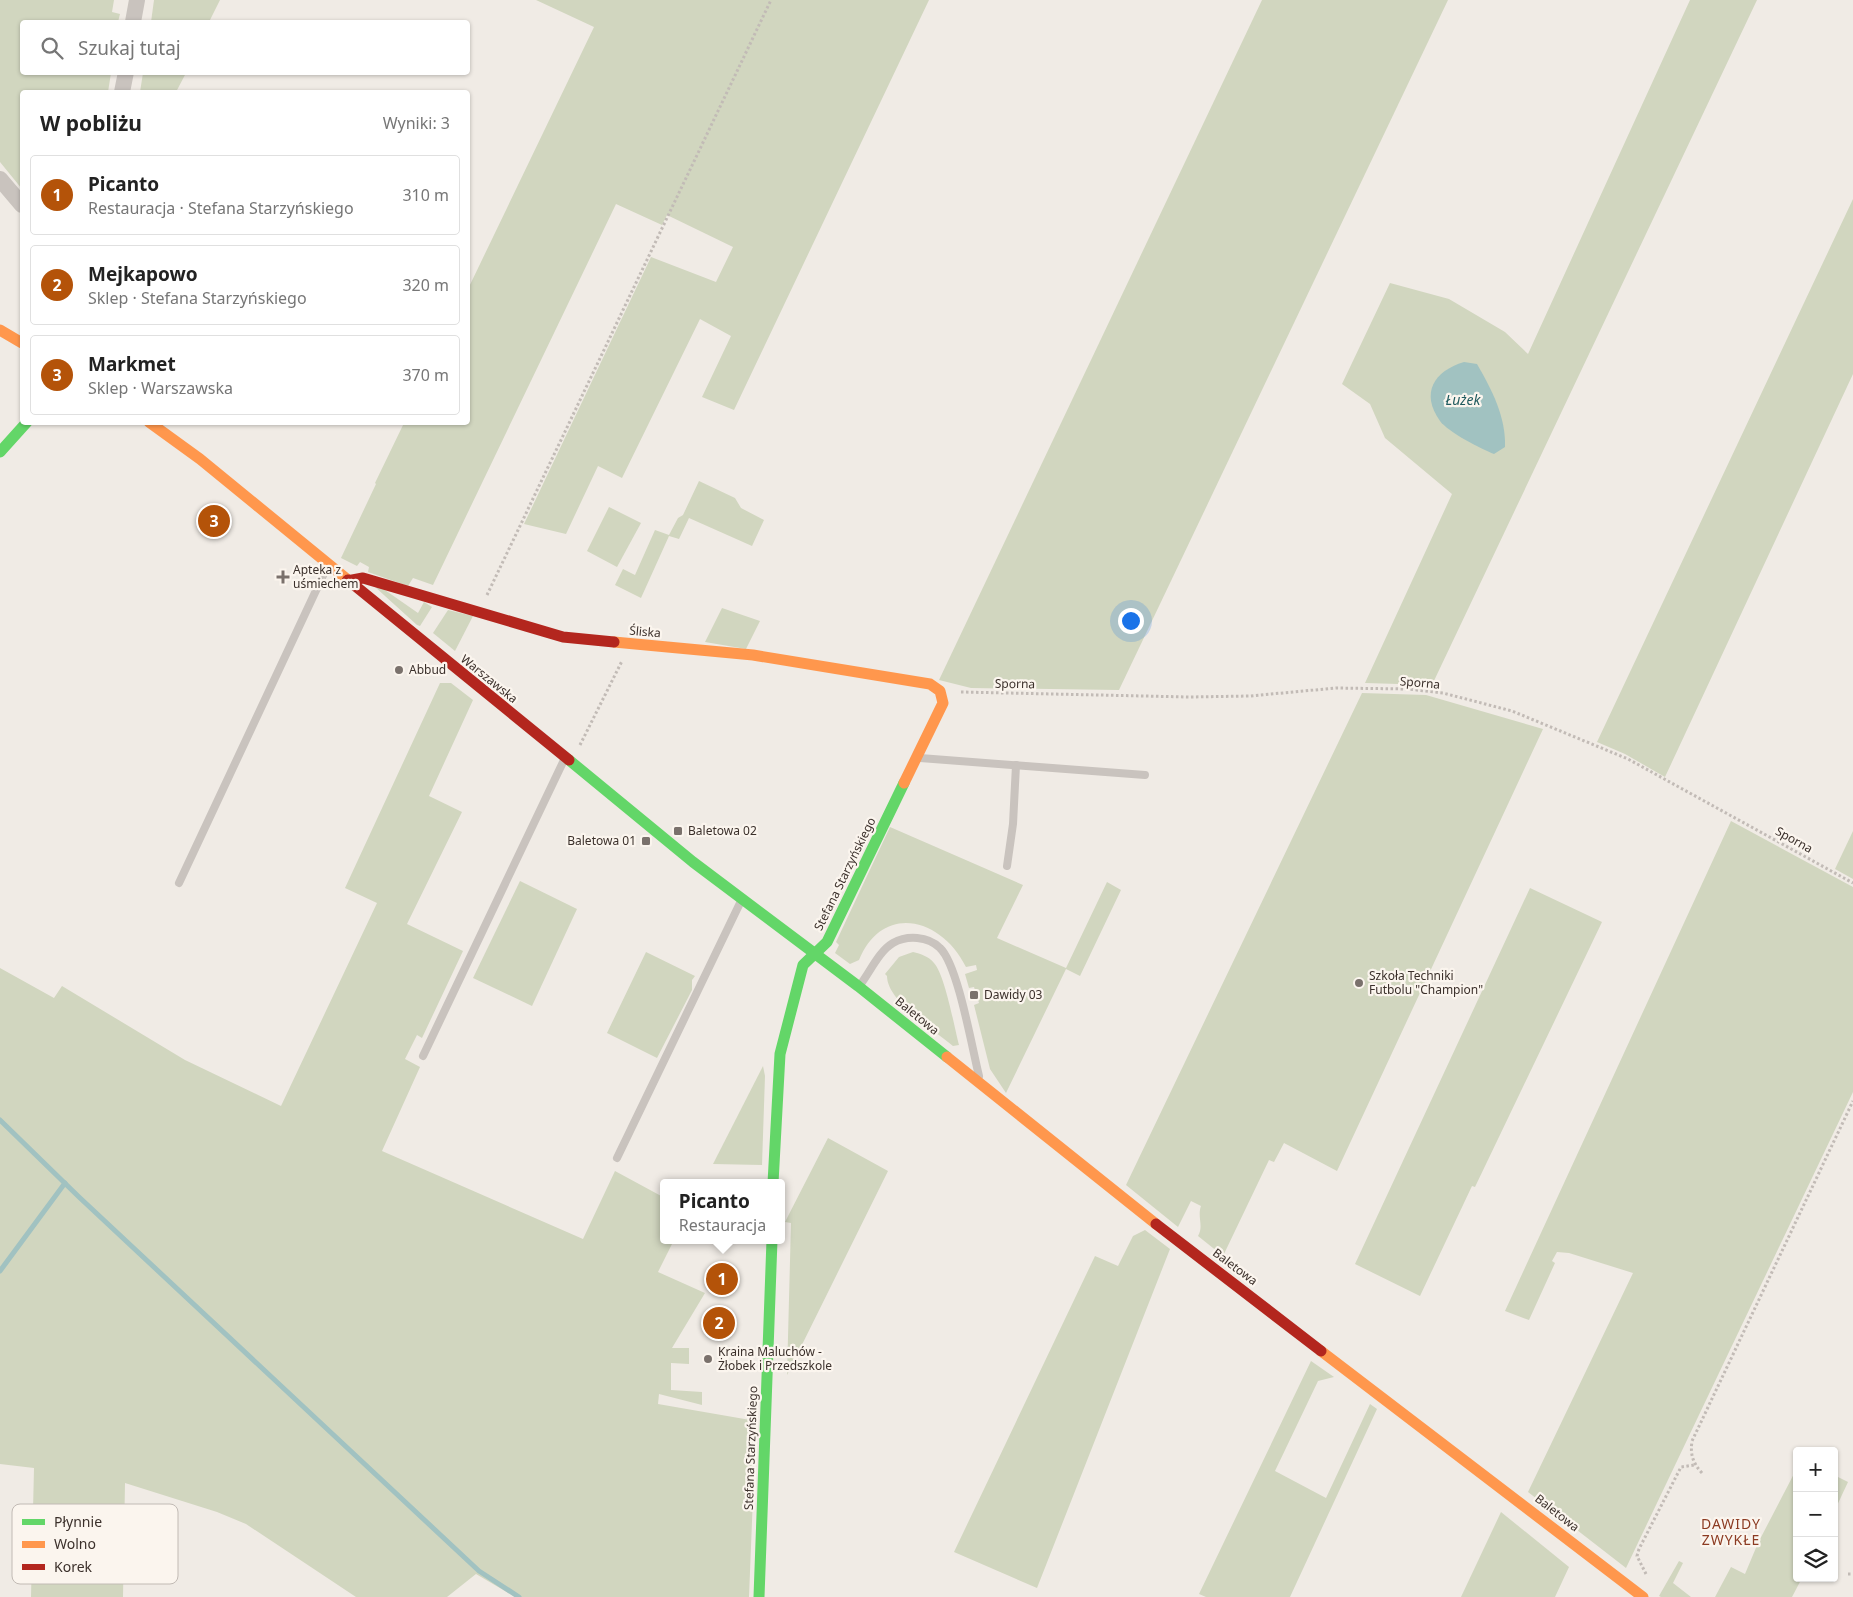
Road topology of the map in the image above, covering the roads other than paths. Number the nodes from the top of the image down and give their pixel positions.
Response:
1 (137, 0) edge
2 (133, 20) edge
3 (125, 75) edge
4 (122, 90) edge
5 (0, 179) edge
6 (20, 203) edge
7 (0, 330) edge
8 (20, 342) edge
9 (24, 425) edge
10 (153, 425) edge
11 (0, 452) edge
12 (328, 566) junction
13 (346, 581) junction
14 (943, 695) joint
15 (917, 758) junction
16 (568, 761) junction
17 (1016, 765) junction
18 (1145, 775) dead end
19 (1007, 866) dead end
20 (179, 883) dead end
21 (742, 899) junction
22 (814, 953) junction
23 (858, 986) junction
24 (423, 1056) dead end
25 (982, 1086) junction
26 (617, 1158) dead end
27 (773, 1179) edge
28 (772, 1244) edge
29 (759, 1597) edge
30 (1643, 1597) edge

1 - 2 street
3 - 4 street
5 - 6 street
7 - 8 street
9 - 11 street
10 - 12 street, Warszawska
12 - 13 street, Warszawska
12 - 20 lane
13 - 14 street, Śliska
13 - 16 street, Warszawska
14 - 15 street, Stefana Starzyńskiego
15 - 17 lane
15 - 22 street, Stefana Starzyńskiego
16 - 21 street, Warszawska
16 - 24 lane
17 - 18 lane
17 - 19 lane
21 - 22 street, Warszawska
21 - 26 lane
22 - 23 street, Baletowa
22 - 27 street, Stefana Starzyńskiego
23 - 25 street, Baletowa
23 - 25 lane
25 - 30 street, Baletowa
28 - 29 street, Stefana Starzyńskiego

